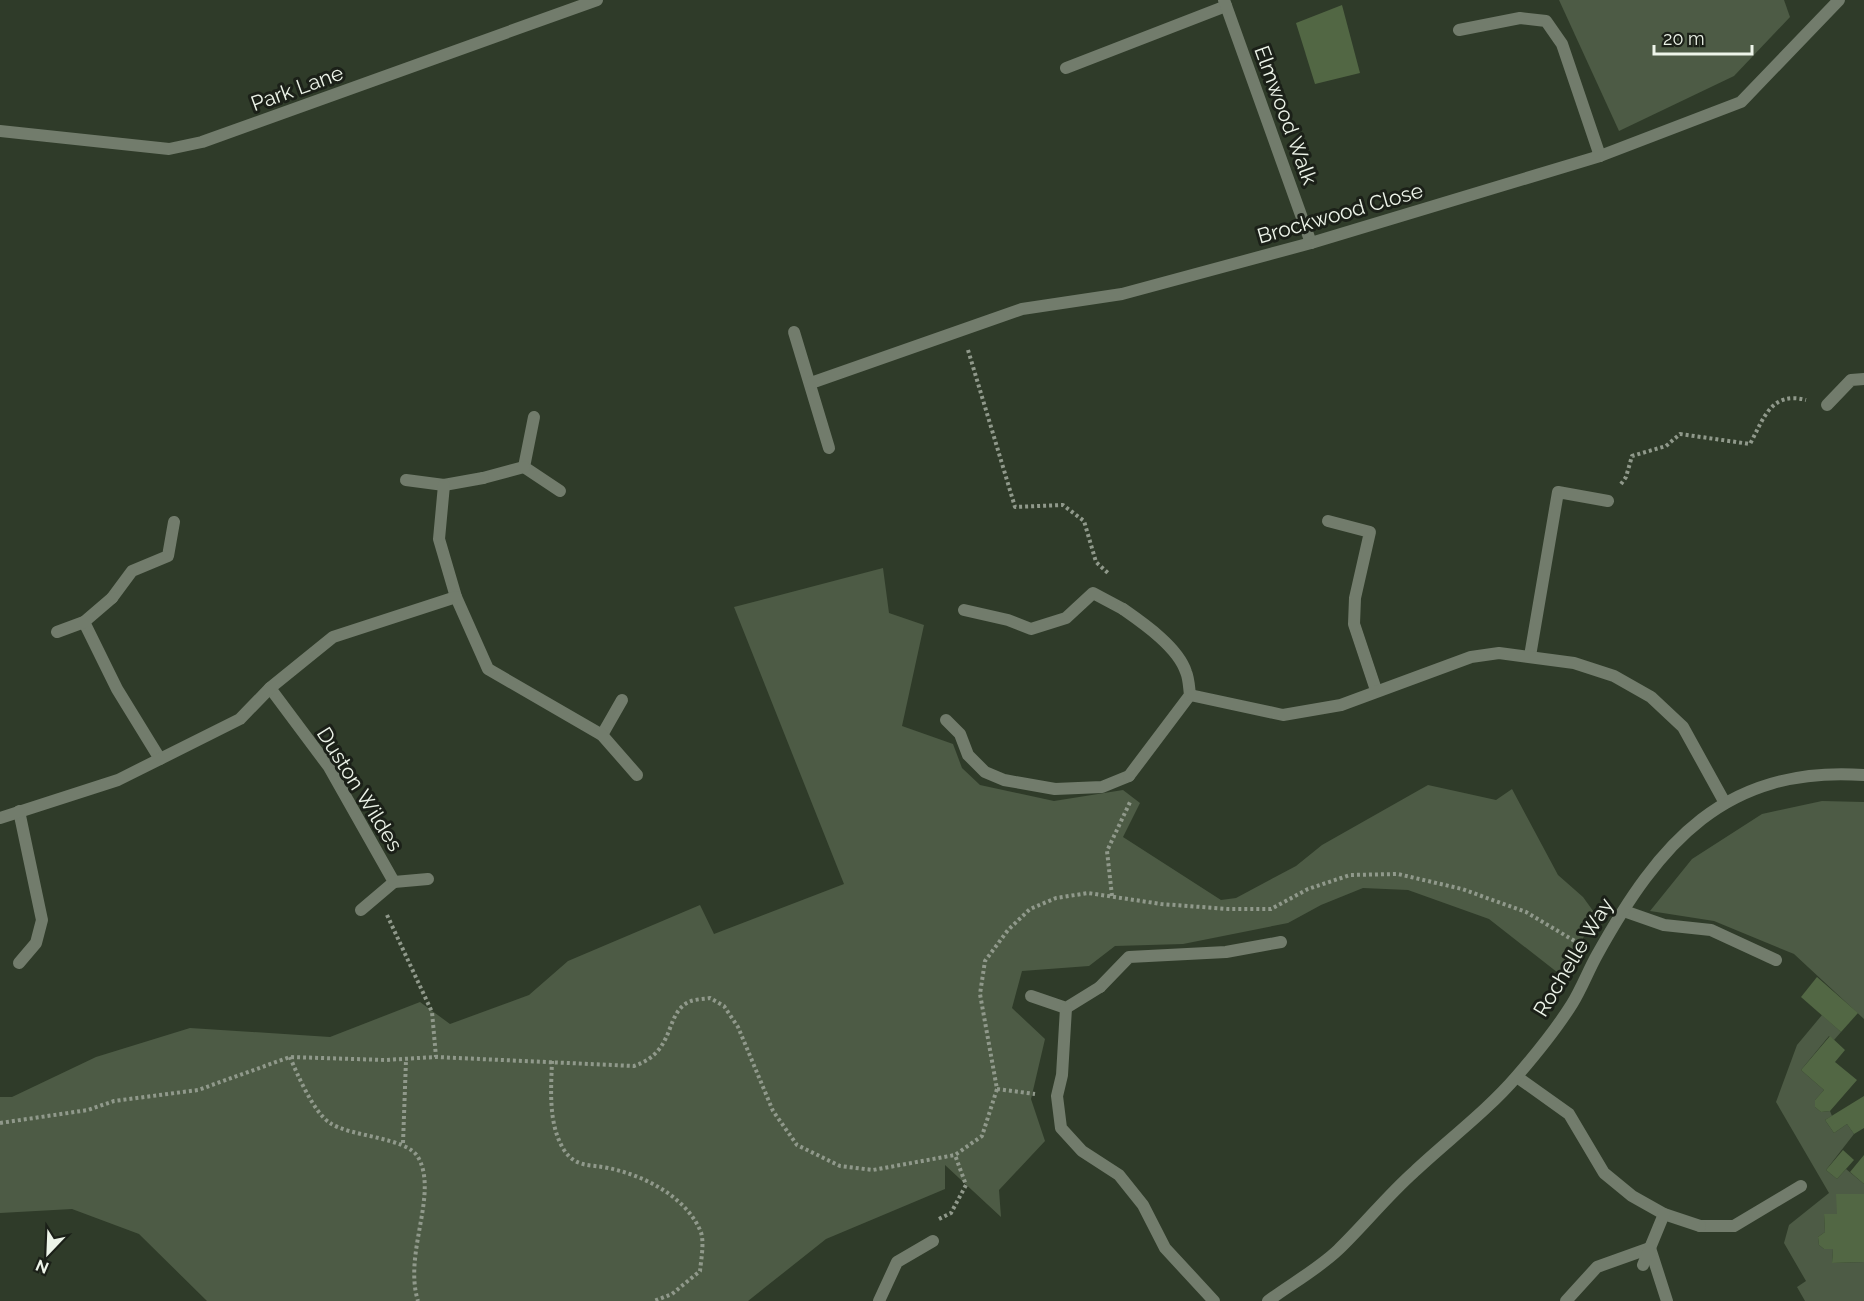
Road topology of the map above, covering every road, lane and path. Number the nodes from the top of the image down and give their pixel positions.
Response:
1 (597, 0) edge
2 (1839, 0) edge
3 (1225, 3) edge
4 (1459, 30) dead end
5 (1066, 68) dead end
6 (0, 131) edge
7 (1600, 156) junction
8 (1311, 243) junction
9 (961, 329) junction
10 (794, 332) dead end
11 (1864, 379) edge
12 (811, 383) junction
13 (1827, 405) joint
14 (534, 417) dead end
15 (829, 448) dead end
16 (524, 467) junction
17 (406, 480) dead end
18 (444, 485) junction
19 (561, 491) dead end
20 (1608, 501) joint
21 (1328, 521) dead end
22 (174, 522) dead end
23 (456, 597) junction
24 (1122, 609) junction
25 (964, 610) dead end
26 (84, 622) junction
27 (57, 632) dead end
28 (1530, 656) junction
29 (270, 688) junction
30 (1376, 690) junction
31 (1190, 695) junction
32 (622, 700) dead end
33 (946, 720) dead end
34 (602, 735) junction
35 (160, 759) junction
36 (637, 775) dead end
37 (1864, 775) edge
38 (1130, 776) junction
39 (1725, 803) junction
40 (20, 811) junction
41 (0, 818) edge
42 (428, 879) dead end
43 (394, 882) junction
44 (1112, 896) junction
45 (376, 898) junction
46 (362, 910) dead end
47 (1624, 911) junction
48 (1281, 942) dead end
49 (1597, 955) junction
50 (1776, 960) dead end
51 (19, 963) dead end
52 (1031, 996) dead end
53 (1066, 1008) junction
54 (290, 1057) junction
55 (436, 1057) junction
56 (406, 1060) junction
57 (552, 1061) junction
58 (1517, 1077) junction
59 (997, 1089) junction
60 (1057, 1096) junction
61 (0, 1123) edge
62 (403, 1143) junction
63 (1801, 1186) dead end
64 (1664, 1214) junction
65 (933, 1241) dead end
66 (1650, 1248) junction
67 (1643, 1265) dead end
68 (417, 1301) edge
69 (654, 1301) edge
70 (879, 1301) edge
71 (1214, 1301) edge
72 (1268, 1301) edge
73 (1566, 1301) edge
74 (1667, 1301) edge

1 - 6 street, Park Lane
2 - 7 street, Brockwood Close
3 - 5 street
3 - 8 street, Elmwood Walk
4 - 7 street
7 - 8 street, Brockwood Close
8 - 9 street, Brockwood Close
9 - 12 street, Brockwood Close
9 - 24 path
10 - 12 street
11 - 13 street
12 - 15 street
13 - 20 path
14 - 16 street
16 - 18 street
16 - 19 street
17 - 18 street
18 - 23 street
20 - 28 street
21 - 30 street
22 - 26 street
23 - 29 street
23 - 34 street
24 - 25 street
24 - 31 street
26 - 27 street
26 - 35 street
28 - 30 street
28 - 39 street
29 - 35 street
29 - 43 street, Duston Wildes
30 - 31 street
31 - 38 street
32 - 34 street
33 - 38 street
34 - 36 street
35 - 40 street
37 - 39 street, Rochelle Way
38 - 44 path
39 - 47 street, Rochelle Way
40 - 41 street
40 - 51 street
42 - 43 street, Duston Wildes
43 - 45 street, Duston Wildes
44 - 49 path
44 - 59 path
45 - 46 street, Duston Wildes
45 - 55 path
47 - 49 street, Rochelle Way
47 - 50 street
48 - 53 street
49 - 58 street, Rochelle Way
52 - 53 street
53 - 60 street
54 - 56 path
54 - 61 path
54 - 62 path
55 - 56 path
55 - 57 path
56 - 62 path
57 - 59 path
57 - 69 path
58 - 64 street
58 - 72 street, Rochelle Way
59 - 60 path
60 - 71 street
62 - 68 path
63 - 64 street
64 - 66 street
65 - 70 street
66 - 67 street
66 - 73 street
66 - 74 street

